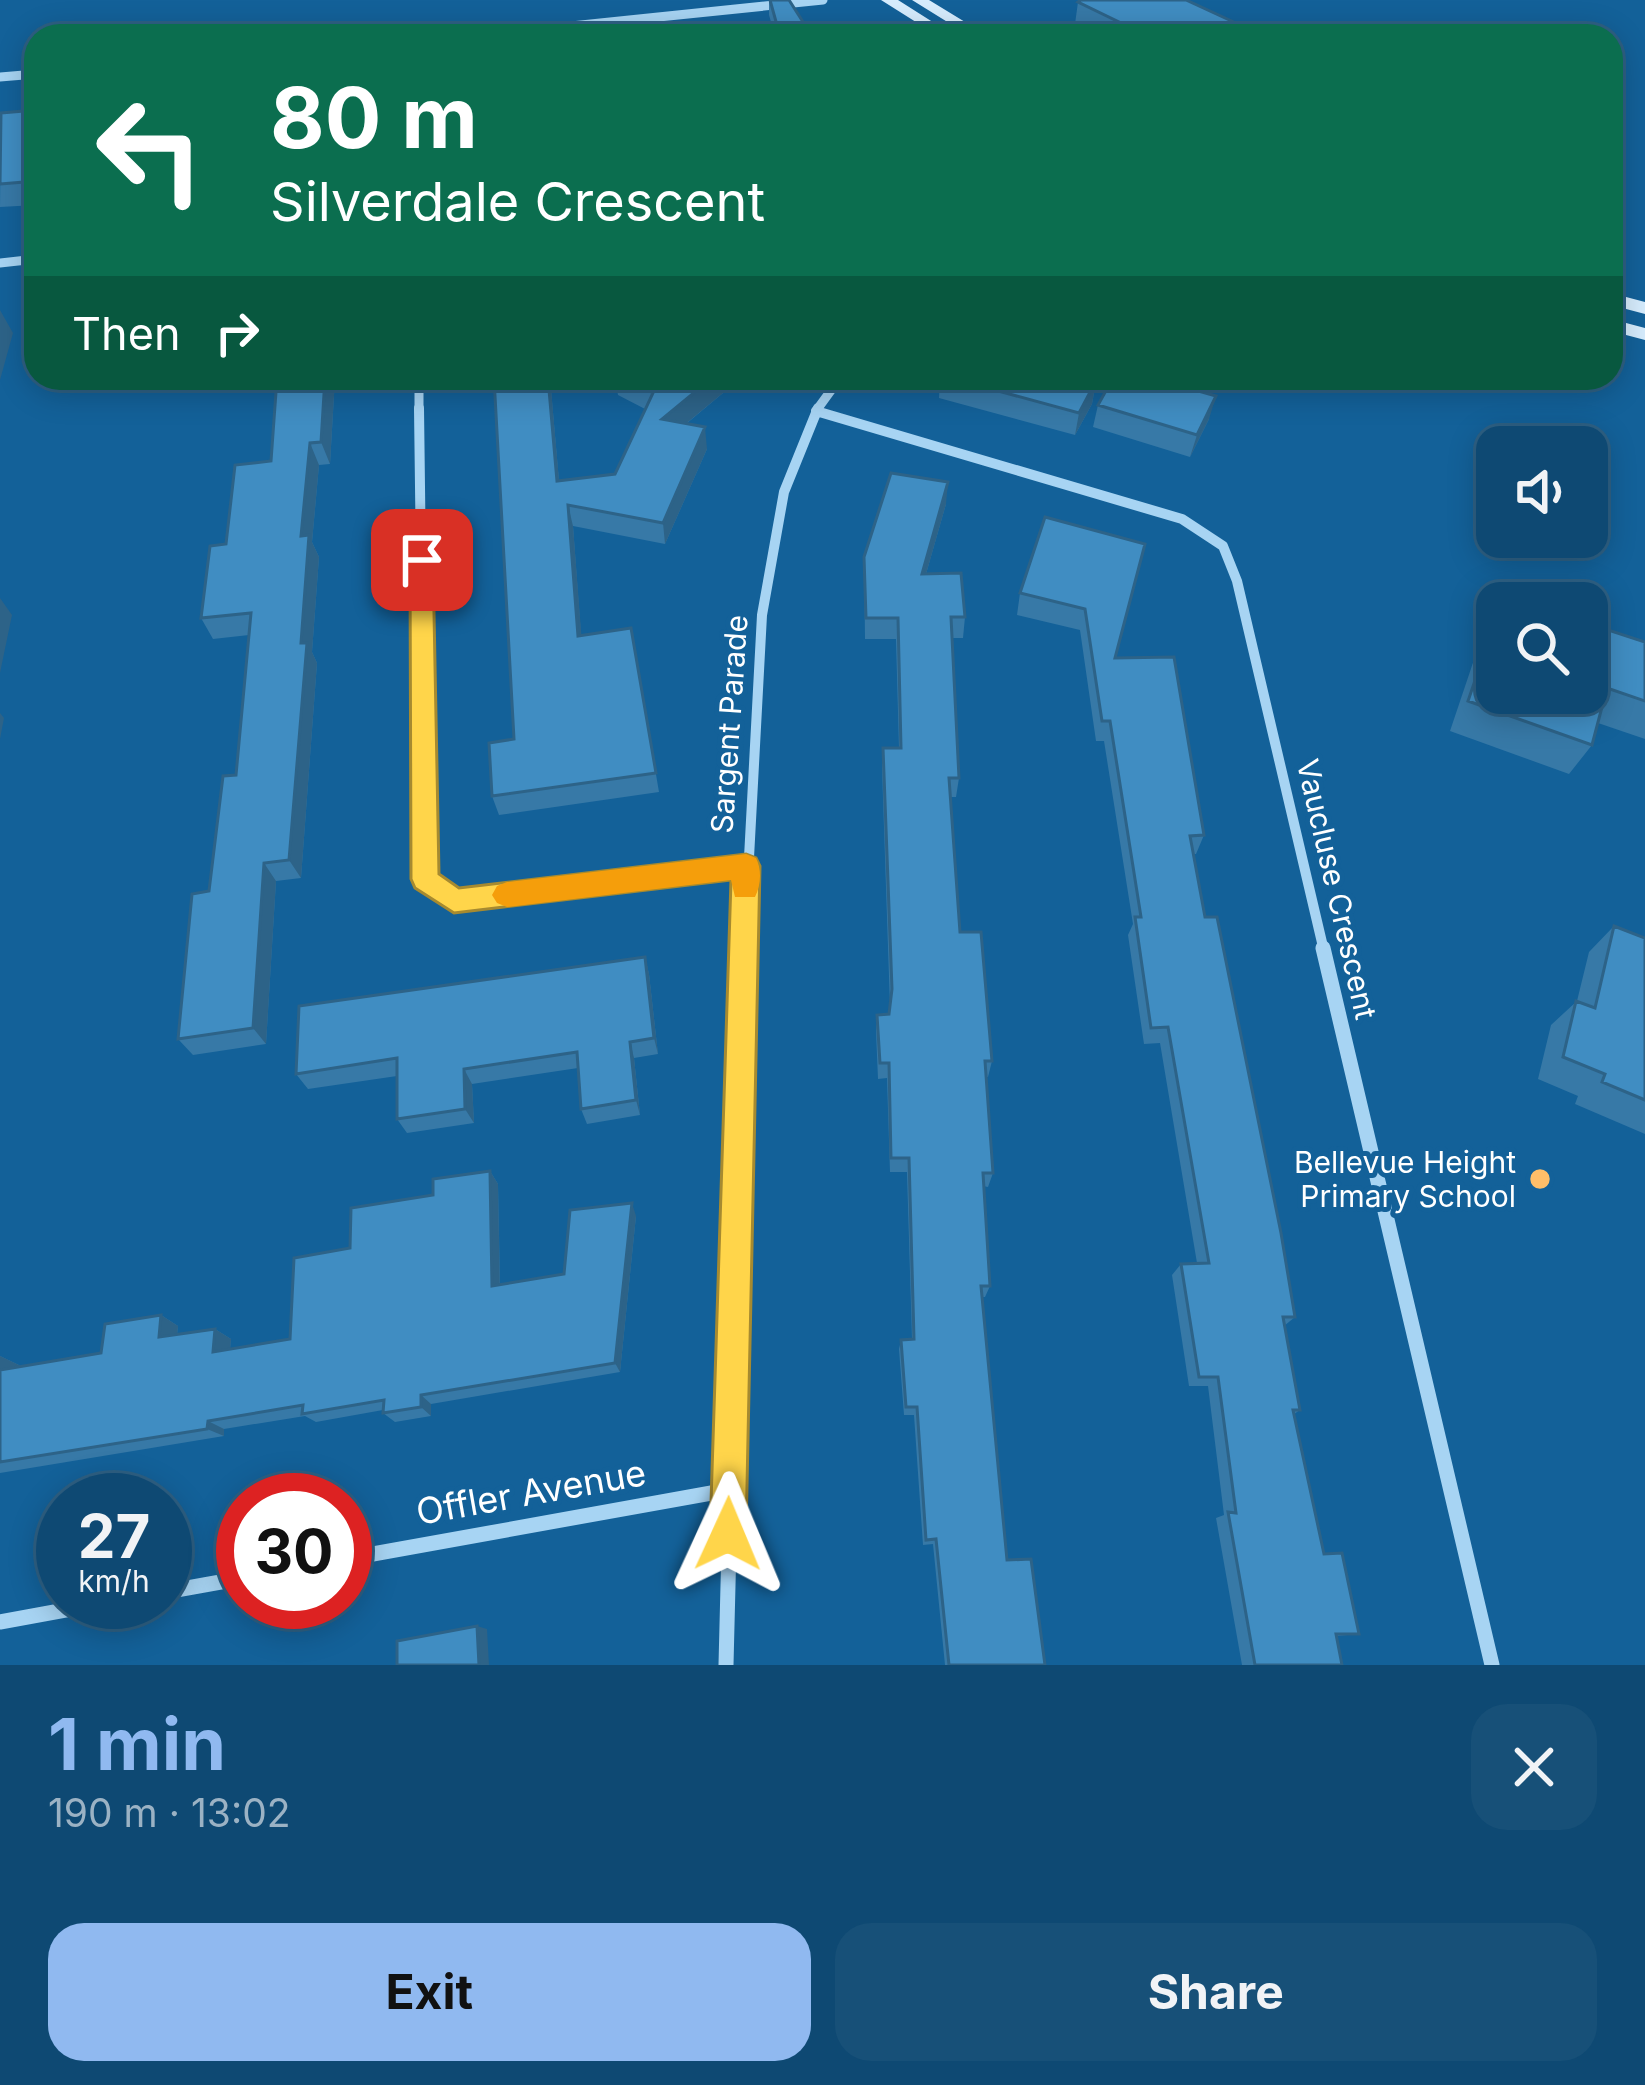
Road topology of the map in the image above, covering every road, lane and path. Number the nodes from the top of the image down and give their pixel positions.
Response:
1 (823, 0) edge
2 (888, 0) edge
3 (919, 0) edge
4 (591, 24) edge
5 (929, 24) edge
6 (960, 24) edge
7 (419, 390) edge
8 (831, 390) edge
9 (816, 411) junction
10 (746, 866) junction
11 (728, 1490) junction
12 (372, 1554) edge
13 (36, 1615) edge
14 (0, 1622) edge
15 (726, 1665) edge
16 (1492, 1665) edge

1 - 4 street
2 - 5 main road
3 - 6 main road
7 - 10 street
8 - 9 street, Sargent Parade
9 - 10 street, Sargent Parade
9 - 16 street, Vaucluse Crescent
10 - 11 street, Sargent Parade
11 - 12 street, Offler Avenue
11 - 15 street, Sargent Parade
13 - 14 street

